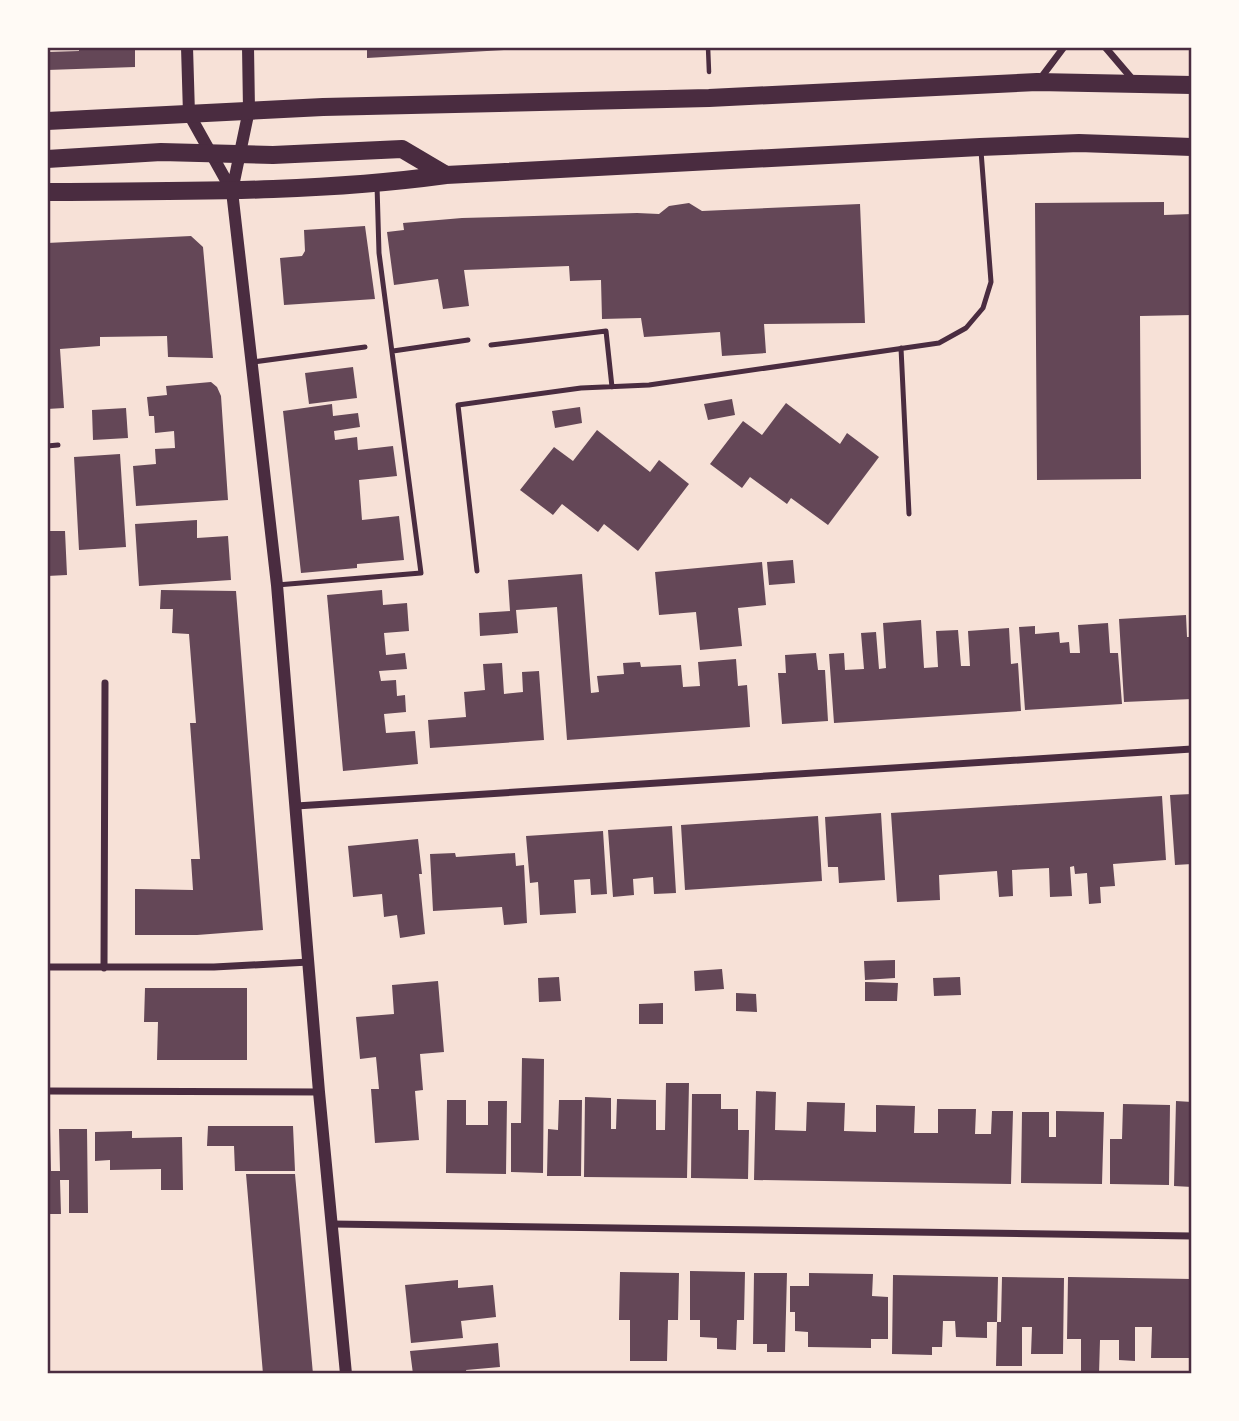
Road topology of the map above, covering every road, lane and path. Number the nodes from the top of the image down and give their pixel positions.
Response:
1 (187, 47) edge
2 (248, 47) edge
3 (1063, 47) edge
4 (1105, 47) edge
5 (1037, 82) junction
6 (1137, 85) junction
7 (1183, 85) edge
8 (1192, 93) edge
9 (249, 110) junction
10 (189, 114) junction
11 (47, 121) edge
12 (1192, 146) edge
13 (980, 147) junction
14 (211, 153) junction
15 (240, 154) junction
16 (47, 159) edge
17 (446, 175) junction
18 (377, 185) junction
19 (232, 191) junction
20 (47, 192) edge
21 (468, 340) dead end
22 (491, 345) dead end
23 (365, 346) dead end
24 (901, 348) junction
25 (393, 351) junction
26 (251, 362) junction
27 (612, 387) junction
28 (58, 445) dead end
29 (47, 446) edge
30 (909, 514) dead end
31 (477, 571) dead end
32 (277, 585) junction
33 (105, 683) dead end
34 (1192, 749) edge
35 (296, 806) junction
36 (309, 962) junction
37 (47, 967) edge
38 (104, 968) junction
39 (47, 1091) edge
40 (319, 1092) junction
41 (332, 1224) junction
42 (1192, 1236) edge
43 (346, 1374) edge

1 - 10 street
2 - 9 street
3 - 5 street
4 - 6 street
5 - 6 main road
5 - 9 main road
6 - 7 main road
7 - 8 main road
9 - 10 main road
9 - 15 street
10 - 11 main road
10 - 14 street
12 - 13 main road
13 - 17 main road
13 - 24 lane
14 - 15 main road
14 - 16 main road
14 - 19 street
15 - 17 main road
15 - 19 street
17 - 18 main road
18 - 19 main road
18 - 25 lane
19 - 20 main road
19 - 26 street
21 - 25 lane
22 - 27 lane
23 - 26 lane
24 - 27 lane
24 - 30 lane
25 - 32 lane
26 - 32 street
27 - 31 lane
28 - 29 lane
32 - 35 street
33 - 38 street
34 - 35 street
35 - 36 street
36 - 38 street
36 - 40 street
37 - 38 street
39 - 40 street
40 - 41 street
41 - 42 street
41 - 43 street

